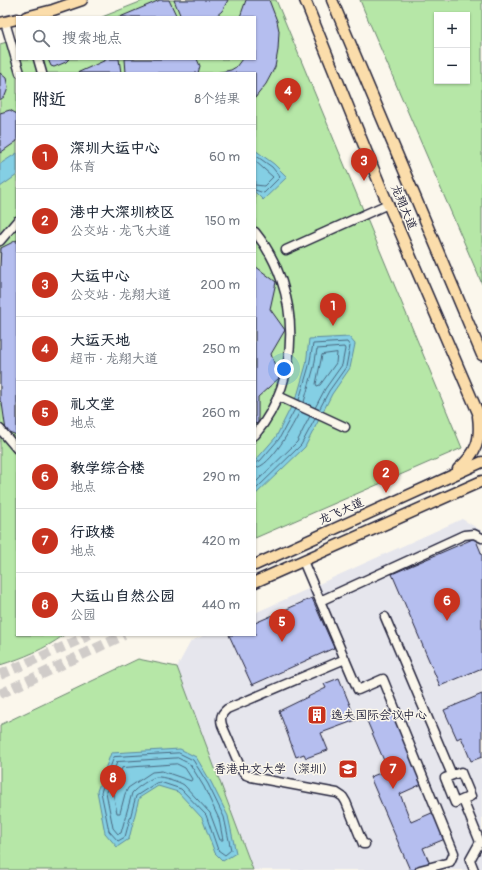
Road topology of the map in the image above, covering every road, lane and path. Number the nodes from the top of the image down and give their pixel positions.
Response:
1 (82, 0) edge
2 (304, 0) edge
3 (332, 0) edge
4 (30, 16) edge
5 (16, 19) edge
6 (2, 22) edge
7 (38, 60) edge
8 (20, 72) edge
9 (42, 72) edge
10 (388, 204) junction
11 (16, 222) edge
12 (256, 234) edge
13 (0, 241) edge
14 (286, 250) dead end
15 (482, 355) edge
16 (278, 396) junction
17 (478, 412) junction
18 (482, 422) edge
19 (346, 427) dead end
20 (0, 429) edge
21 (256, 434) edge
22 (16, 448) edge
23 (482, 462) edge
24 (451, 476) junction
25 (482, 481) edge
26 (482, 489) edge
27 (461, 490) junction
28 (482, 538) edge
29 (304, 561) junction
30 (256, 565) edge
31 (256, 582) edge
32 (320, 601) junction
33 (385, 617) dead end
34 (344, 659) junction
35 (452, 775) junction
36 (463, 800) junction
37 (481, 842) edge
38 (365, 844) dead end
39 (420, 870) edge
40 (474, 870) edge

1 - 4 main road
2 - 10 main road, 龙翔大道
3 - 15 main road, 龙翔大道
5 - 6 main road
6 - 8 street
7 - 9 street
10 - 14 street
10 - 17 main road, 龙翔大道
11 - 13 street
12 - 16 street
16 - 19 street
16 - 21 street
17 - 18 main road, 龙翔大道
17 - 24 main road
20 - 22 street
23 - 24 main road, 龙飞大道
24 - 30 main road, 龙飞大道
25 - 27 main road
26 - 27 main road
27 - 29 main road
28 - 32 street
29 - 31 main road
29 - 32 street
32 - 34 street
33 - 35 street
34 - 38 street
34 - 39 street
35 - 36 street
35 - 36 street
36 - 37 street
37 - 40 street

